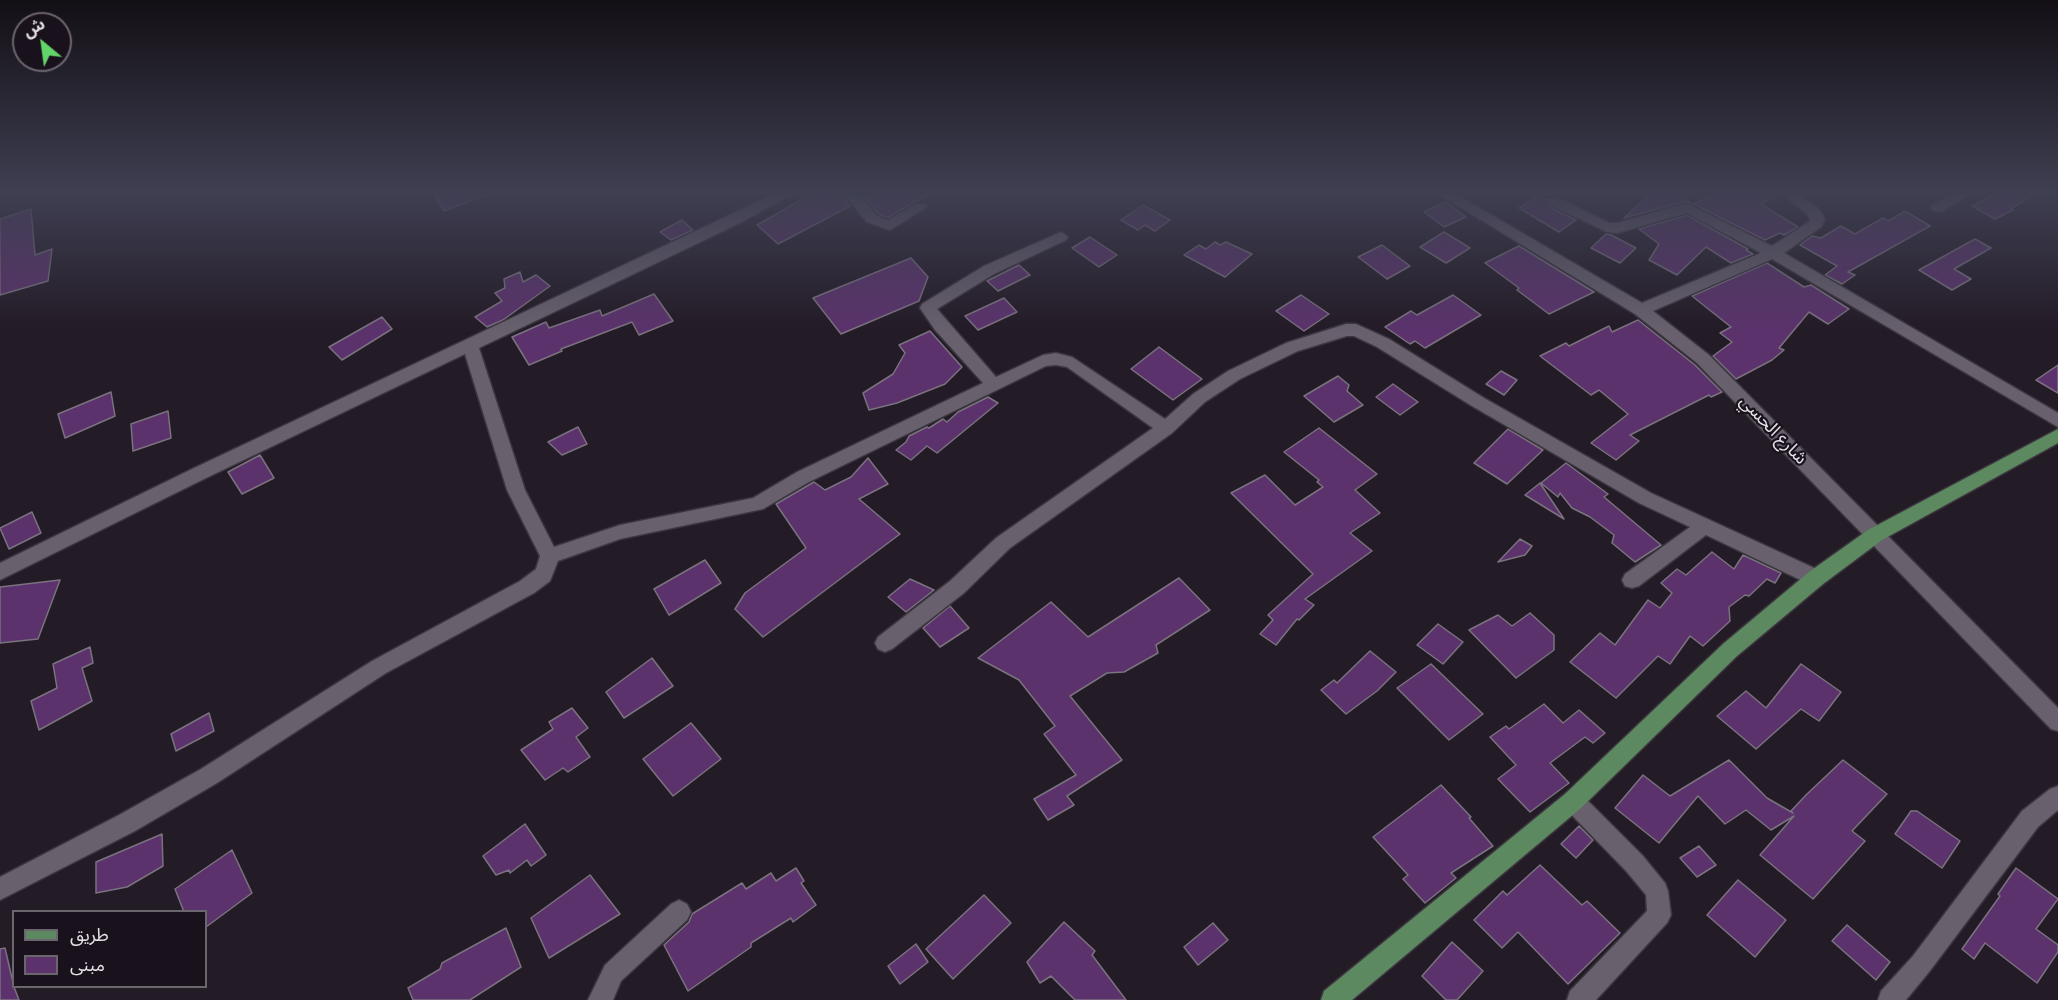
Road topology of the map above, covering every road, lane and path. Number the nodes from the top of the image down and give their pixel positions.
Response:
1 (693, 240) edge
2 (1055, 240) edge
3 (1523, 240) edge
4 (1748, 240) edge
5 (1792, 240) edge
6 (1773, 253) junction
7 (1641, 310) junction
8 (471, 344) junction
9 (993, 384) junction
10 (2058, 421) edge
11 (1166, 428) junction
12 (2058, 435) edge
13 (1706, 525) junction
14 (1875, 535) junction
15 (549, 556) junction
16 (0, 572) edge
17 (1816, 578) junction
18 (1632, 580) dead end
19 (885, 643) dead end
20 (2058, 722) edge
21 (2058, 796) edge
22 (1573, 801) junction
23 (0, 889) edge
24 (679, 912) dead end
25 (600, 1000) edge
26 (1333, 1000) edge
27 (1579, 1000) edge
28 (1890, 1000) edge

1 - 8 street
2 - 9 street
3 - 7 street, شارع الحسي
4 - 6 street
5 - 6 street
6 - 7 street
6 - 10 street
7 - 14 street, شارع الحسي
8 - 15 street
8 - 16 street
9 - 11 street
9 - 15 street
11 - 13 street
11 - 19 street
12 - 14 main road
13 - 17 street
13 - 18 street
14 - 17 main road
14 - 20 street, شارع الحسي
15 - 23 street
17 - 22 main road
21 - 28 street
22 - 26 main road
22 - 27 street
24 - 25 street

